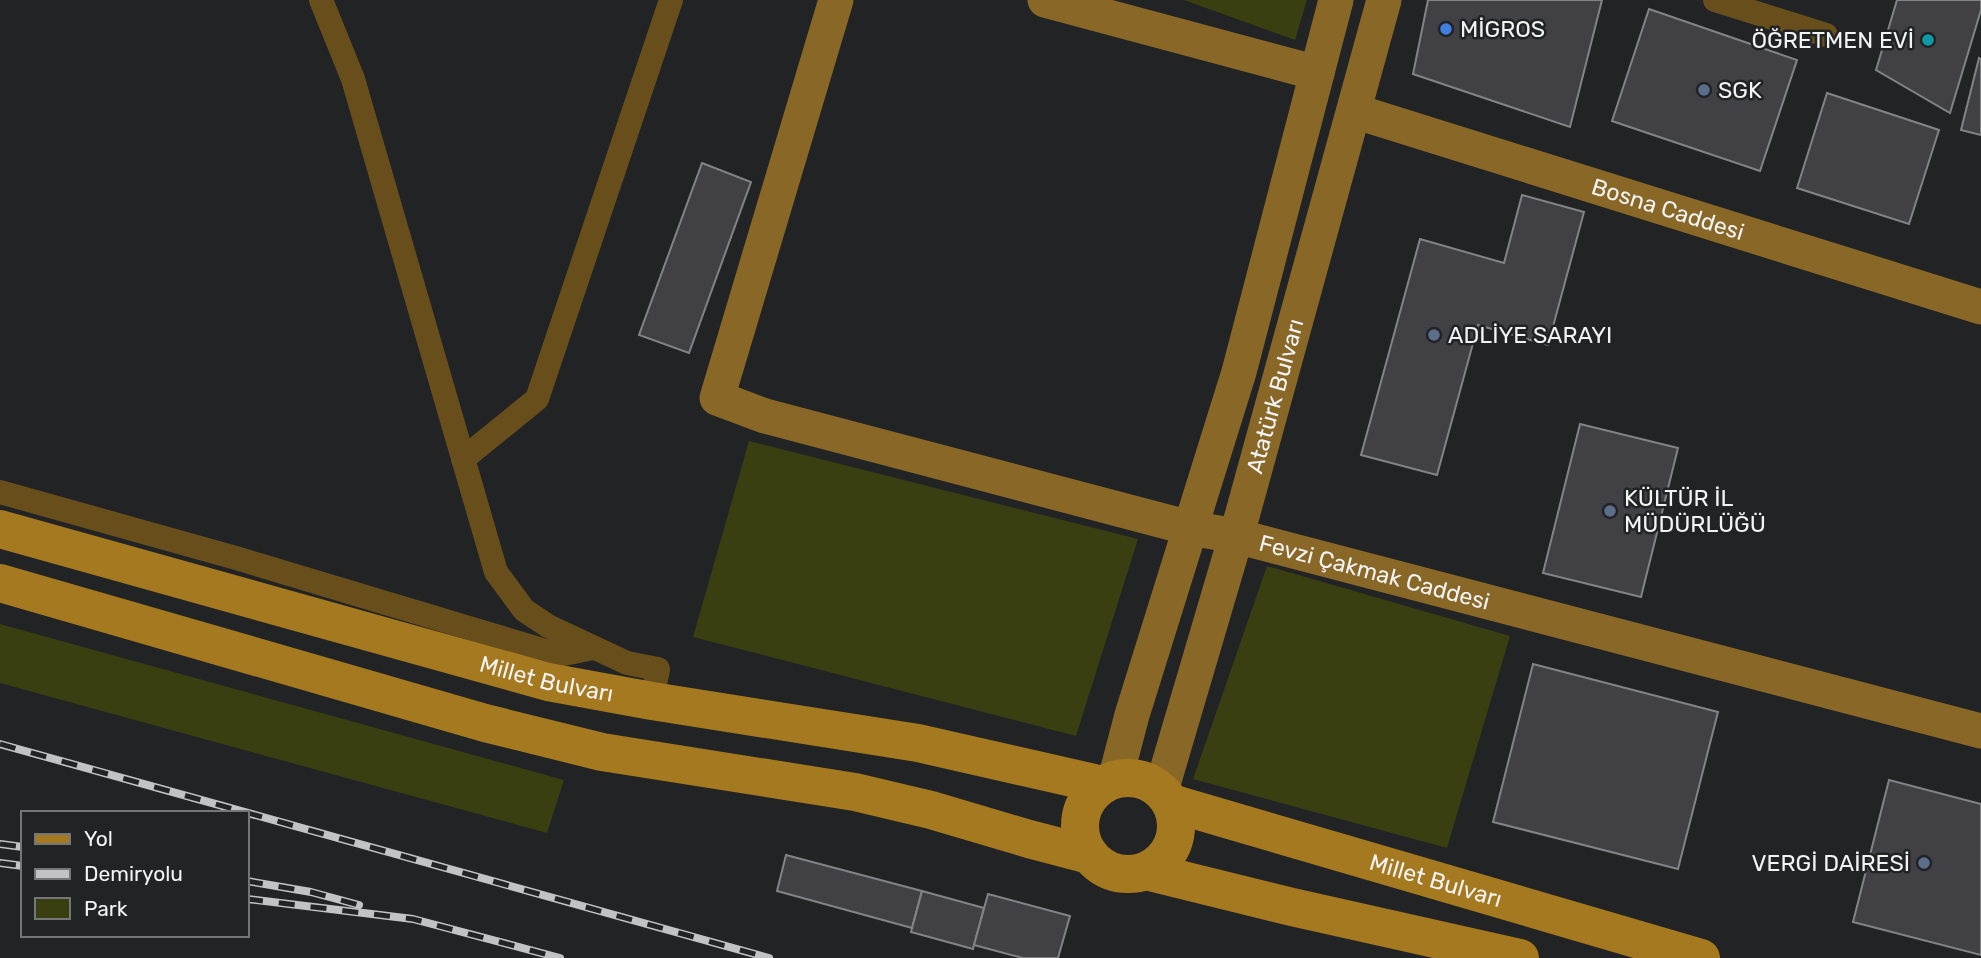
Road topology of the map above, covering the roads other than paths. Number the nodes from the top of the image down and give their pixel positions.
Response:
1 (321, 0) edge
2 (671, 0) edge
3 (836, 0) edge
4 (1045, 0) edge
5 (1336, 0) edge
6 (1384, 0) edge
7 (1715, 0) edge
8 (1826, 35) dead end
9 (1317, 73) junction
10 (1354, 111) junction
11 (1981, 307) edge
12 (463, 459) junction
13 (0, 492) edge
14 (1190, 528) junction
15 (0, 529) edge
16 (1237, 536) junction
17 (0, 583) edge
18 (593, 648) junction
19 (652, 701) junction
20 (1981, 731) edge
21 (1109, 782) junction
22 (1166, 797) junction
23 (1090, 855) junction
24 (1146, 871) junction
25 (1520, 958) edge
26 (1701, 958) edge

1 - 12 street
2 - 12 street
3 - 14 street, Fevzi Çakmak Caddesi
4 - 9 street
5 - 9 street
6 - 10 street, Atatürk Bulvarı
7 - 8 street
9 - 14 street
10 - 11 street, Bosna Caddesi
10 - 16 street, Atatürk Bulvarı
12 - 18 street
13 - 18 street
14 - 16 street, Fevzi Çakmak Caddesi
14 - 21 street
15 - 19 main road, Millet Bulvarı
16 - 20 street, Fevzi Çakmak Caddesi
16 - 22 street, Atatürk Bulvarı
17 - 23 main road
18 - 19 street
19 - 21 main road, Millet Bulvarı
21 - 22 main road, Millet Bulvarı
21 - 23 main road
22 - 24 main road
22 - 26 main road, Millet Bulvarı
23 - 24 main road
24 - 25 main road

